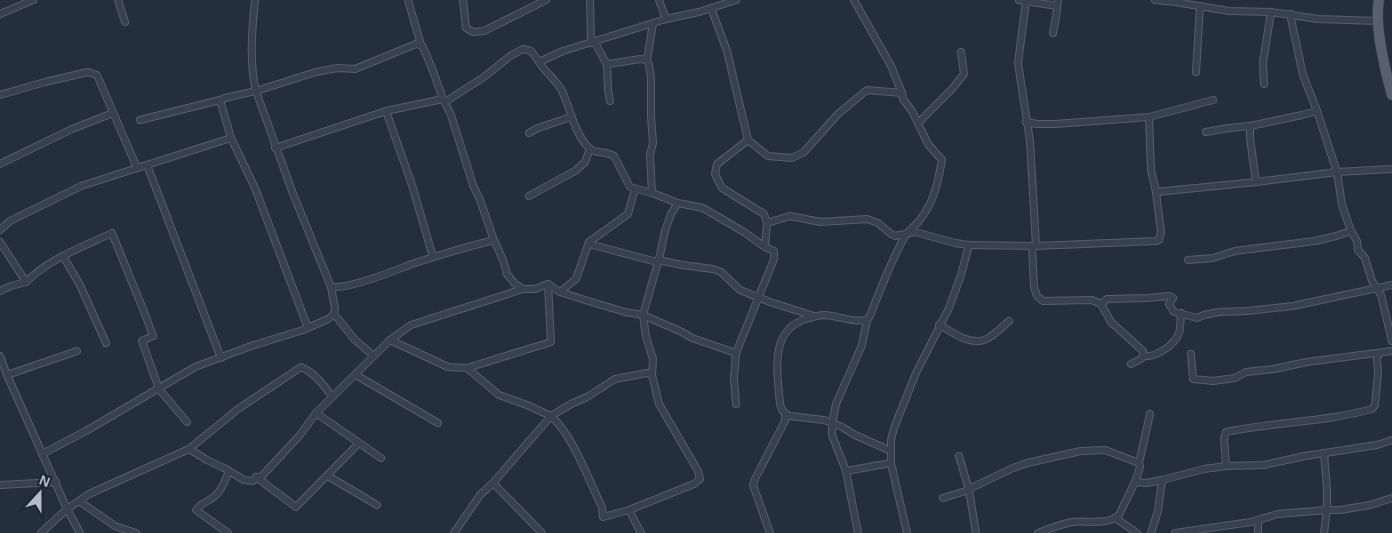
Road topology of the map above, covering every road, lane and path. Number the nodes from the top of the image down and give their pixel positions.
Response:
1 (33, 0) edge
2 (118, 0) edge
3 (255, 0) edge
4 (408, 0) edge
5 (463, 0) edge
6 (546, 0) edge
7 (590, 0) edge
8 (659, 0) edge
9 (736, 0) edge
10 (1155, 0) edge
11 (1379, 0) edge
12 (857, 1) edge
13 (1022, 1) edge
14 (1057, 3) edge
15 (1200, 6) junction
16 (711, 8) junction
17 (1271, 12) junction
18 (0, 14) edge
19 (1290, 14) junction
20 (666, 19) junction
21 (1378, 21) junction
22 (125, 22) dead end
23 (653, 23) junction
24 (1053, 32) dead end
25 (593, 43) junction
26 (421, 45) junction
27 (961, 52) dead end
28 (648, 60) junction
29 (539, 62) junction
30 (607, 65) junction
31 (1196, 72) dead end
32 (1264, 84) dead end
33 (256, 92) junction
34 (902, 93) junction
35 (0, 95) edge
36 (1392, 95) edge
37 (220, 100) junction
38 (444, 100) junction
39 (1213, 100) dead end
40 (610, 101) dead end
41 (386, 110) junction
42 (1317, 110) junction
43 (113, 113) junction
44 (571, 117) junction
45 (1149, 118) junction
46 (140, 120) dead end
47 (918, 122) junction
48 (1026, 122) junction
49 (1250, 126) junction
50 (1206, 132) dead end
51 (529, 133) dead end
52 (231, 138) junction
53 (748, 140) junction
54 (275, 148) junction
55 (590, 149) junction
56 (0, 164) edge
57 (147, 165) junction
58 (137, 168) junction
59 (1392, 169) edge
60 (1337, 172) junction
61 (1256, 182) junction
62 (635, 189) junction
63 (1156, 192) junction
64 (652, 193) junction
65 (529, 196) dead end
66 (678, 203) junction
67 (767, 223) junction
68 (0, 230) edge
69 (1351, 231) junction
70 (906, 234) junction
71 (494, 240) junction
72 (0, 242) edge
73 (589, 242) junction
74 (969, 244) junction
75 (1034, 246) junction
76 (765, 247) junction
77 (63, 256) junction
78 (433, 257) junction
79 (658, 260) junction
80 (1188, 260) dead end
81 (26, 282) junction
82 (548, 284) junction
83 (1392, 284) edge
84 (331, 287) junction
85 (1377, 288) junction
86 (523, 289) junction
87 (0, 291) edge
88 (560, 292) junction
89 (758, 297) junction
90 (1101, 304) junction
91 (1181, 313) junction
92 (334, 314) junction
93 (643, 315) junction
94 (815, 316) junction
95 (867, 320) junction
96 (1009, 321) dead end
97 (940, 325) junction
98 (308, 328) junction
99 (390, 340) junction
100 (1392, 340) edge
101 (106, 343) dead end
102 (77, 351) dead end
103 (1392, 352) edge
104 (736, 353) junction
105 (1379, 353) junction
106 (1191, 354) dead end
107 (0, 356) edge
108 (374, 356) junction
109 (1143, 356) junction
110 (221, 358) junction
111 (1131, 364) dead end
112 (467, 368) junction
113 (356, 374) junction
114 (652, 374) junction
115 (7, 375) junction
116 (159, 389) junction
117 (332, 397) junction
118 (736, 404) dead end
119 (316, 413) junction
120 (785, 414) junction
121 (1150, 414) dead end
122 (551, 416) junction
123 (187, 422) dead end
124 (438, 424) dead end
125 (832, 424) junction
126 (1392, 440) edge
127 (359, 443) junction
128 (189, 448) junction
129 (891, 451) junction
130 (1324, 453) junction
131 (42, 454) junction
132 (959, 456) dead end
133 (381, 458) dead end
134 (891, 463) junction
135 (1140, 463) junction
136 (1226, 466) junction
137 (229, 471) junction
138 (846, 471) junction
139 (328, 476) junction
140 (256, 477) junction
141 (1162, 480) junction
142 (56, 482) junction
143 (1135, 482) junction
144 (493, 483) junction
145 (0, 485) edge
146 (969, 490) junction
147 (943, 498) dead end
148 (1392, 498) edge
149 (79, 501) junction
150 (377, 505) dead end
151 (67, 509) junction
152 (629, 510) junction
153 (1327, 510) junction
154 (1115, 518) junction
155 (1258, 520) junction
156 (41, 533) edge
157 (80, 533) edge
158 (136, 533) edge
159 (228, 533) edge
160 (454, 533) edge
161 (542, 533) edge
162 (641, 533) edge
163 (770, 533) edge
164 (858, 533) edge
165 (907, 533) edge
166 (976, 533) edge
167 (1038, 533) edge
168 (1137, 533) edge
169 (1151, 533) edge
170 (1175, 533) edge
171 (1258, 533) edge
172 (1324, 533) edge

1 - 18 street
2 - 22 street
3 - 33 street
4 - 26 street
5 - 6 street
7 - 25 street
8 - 20 street
9 - 16 street
10 - 15 street
11 - 21 main road
12 - 34 street
13 - 14 street
13 - 48 street
14 - 24 street
15 - 17 street
15 - 31 street
16 - 20 street
16 - 53 street
17 - 19 street
17 - 32 street
19 - 21 street
19 - 42 street
20 - 23 street
21 - 36 main road
23 - 25 street
23 - 28 street
25 - 29 street
25 - 30 street
26 - 33 street
26 - 38 street
27 - 47 street
28 - 30 street
28 - 64 street
29 - 38 street
29 - 44 street
30 - 40 street
33 - 37 street
33 - 54 street
34 - 47 street
34 - 53 street
35 - 43 street
37 - 46 street
37 - 52 street
38 - 41 street
38 - 71 street
39 - 45 street
41 - 54 street
41 - 78 street
42 - 49 street
42 - 60 street
43 - 56 street
43 - 58 street
44 - 51 street
44 - 55 street
45 - 48 street
45 - 63 street
47 - 70 street
48 - 75 street
49 - 50 street
49 - 61 street
52 - 57 street
52 - 98 street
53 - 67 street
54 - 84 street
55 - 62 street
55 - 65 street
57 - 58 street
57 - 110 street
58 - 68 street
59 - 60 street
60 - 61 street
60 - 69 street
61 - 63 street
62 - 64 street
62 - 73 street
63 - 75 street
64 - 66 street
66 - 76 street
66 - 79 street
67 - 70 street
67 - 76 street
69 - 80 street
69 - 85 street
70 - 74 street
70 - 95 street
71 - 78 street
71 - 86 street
72 - 81 street
73 - 79 street
73 - 88 street
74 - 75 street
74 - 97 street
75 - 90 street
76 - 89 street
77 - 81 street
77 - 101 street
77 - 116 street
78 - 84 street
79 - 89 street
79 - 93 street
81 - 87 street
82 - 86 street
82 - 88 street
82 - 112 street
83 - 85 street
84 - 92 street
85 - 91 street
85 - 100 street
86 - 99 street
88 - 93 street
89 - 94 street
89 - 104 street
90 - 91 street
90 - 109 street
91 - 109 street
92 - 98 street
92 - 108 street
93 - 104 street
93 - 114 street
94 - 95 street
94 - 120 street
95 - 125 street
96 - 97 street
97 - 129 street
98 - 110 street
99 - 108 street
99 - 112 street
102 - 115 street
103 - 105 street
104 - 118 street
105 - 106 street
105 - 136 street
107 - 115 street
108 - 113 street
109 - 111 street
110 - 116 street
112 - 122 street
113 - 117 street
113 - 124 street
114 - 122 street
114 - 152 street
115 - 131 street
116 - 123 street
116 - 131 street
117 - 119 street
117 - 128 street
119 - 127 street
119 - 140 street
120 - 125 street
120 - 163 street
121 - 135 street
122 - 144 street
122 - 152 street
125 - 129 street
125 - 138 street
126 - 130 street
127 - 133 street
127 - 139 street
128 - 137 street
128 - 149 street
129 - 134 street
130 - 136 street
130 - 153 street
131 - 142 street
132 - 146 street
134 - 138 street
134 - 165 street
135 - 143 street
135 - 146 street
136 - 141 street
137 - 140 street
137 - 159 street
138 - 164 street
139 - 140 street
139 - 150 street
141 - 143 street
141 - 169 street
142 - 145 street
142 - 151 street
143 - 154 street
144 - 160 street
144 - 161 street
146 - 147 street
146 - 166 street
148 - 153 street
149 - 151 street
149 - 158 street
151 - 156 street
151 - 157 street
152 - 162 street
153 - 155 street
153 - 172 street
154 - 167 street
154 - 168 street
155 - 170 street
155 - 171 street

